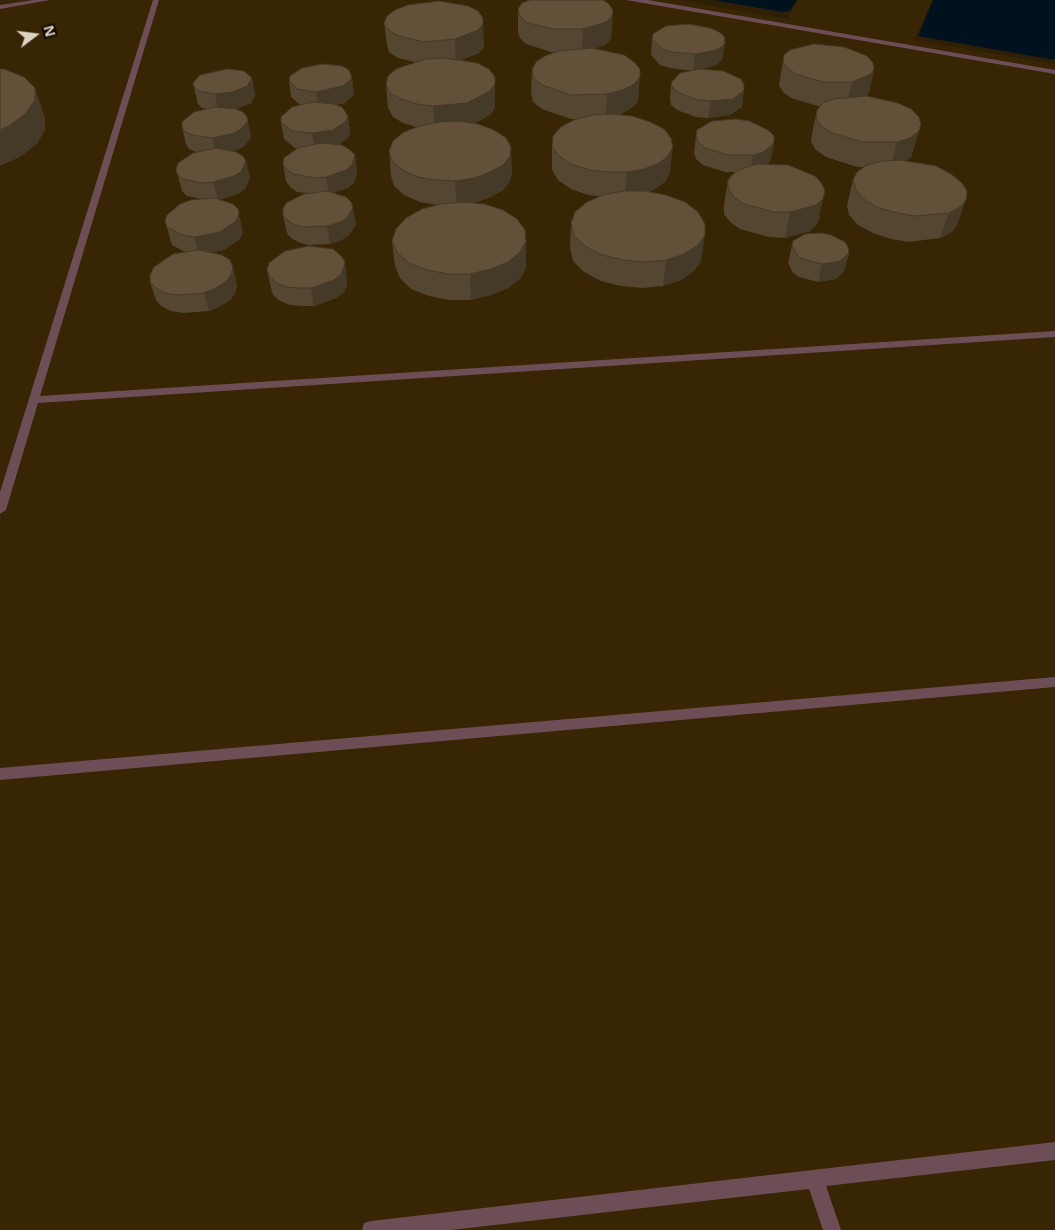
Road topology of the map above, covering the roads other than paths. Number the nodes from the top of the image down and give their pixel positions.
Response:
1 (47, 0) edge
2 (156, 0) edge
3 (629, 0) edge
4 (0, 7) edge
5 (1055, 72) edge
6 (1055, 334) edge
7 (35, 400) junction
8 (0, 510) edge
9 (1055, 682) edge
10 (0, 774) edge
11 (1055, 1151) edge
12 (814, 1178) junction
13 (371, 1230) edge
14 (832, 1230) edge

1 - 4 lane
2 - 7 lane
3 - 5 lane
6 - 7 lane
7 - 8 lane
9 - 10 lane
11 - 12 lane
12 - 13 lane
12 - 14 lane

